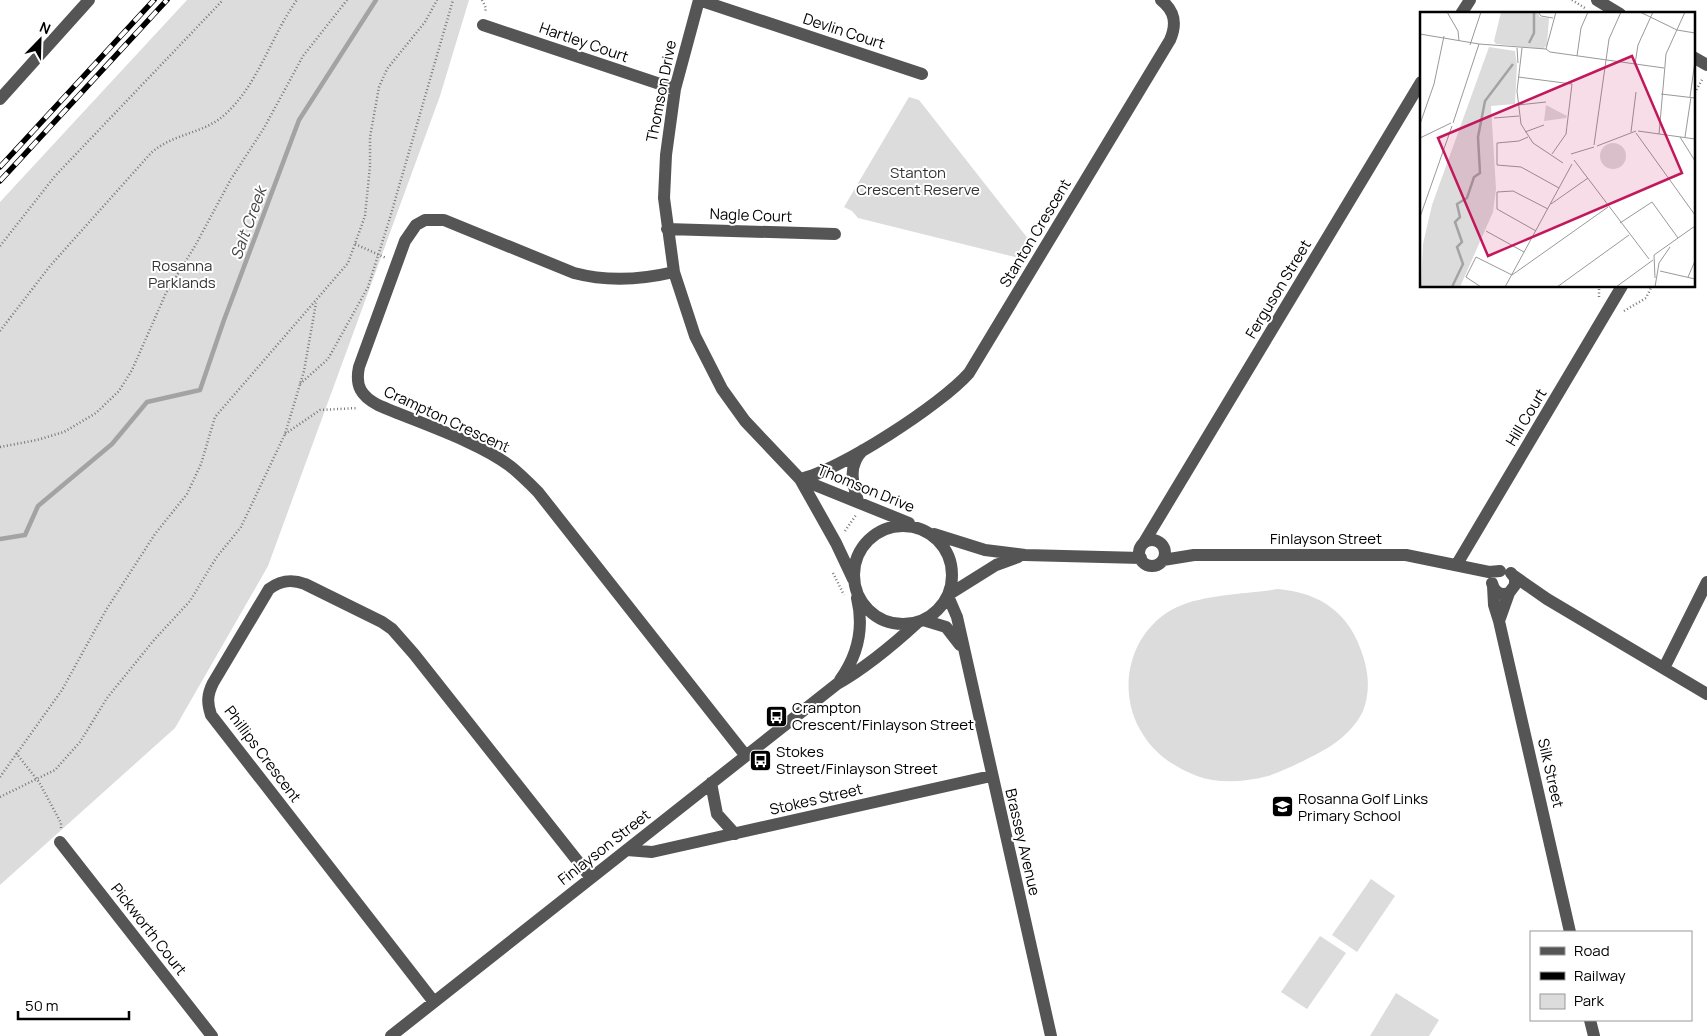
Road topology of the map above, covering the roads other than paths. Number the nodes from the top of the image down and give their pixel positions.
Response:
1 (90, 0) edge
2 (699, 0) edge
3 (1161, 0) edge
4 (1470, 0) edge
5 (1592, 5) edge
6 (1462, 12) edge
7 (1614, 12) edge
8 (483, 24) dead end
9 (1694, 58) edge
10 (1703, 70) edge
11 (922, 74) dead end
12 (1420, 84) edge
13 (675, 89) junction
14 (0, 99) edge
15 (667, 229) junction
16 (835, 234) dead end
17 (674, 272) junction
18 (1621, 288) edge
19 (867, 446) junction
20 (800, 479) junction
21 (858, 501) junction
22 (1164, 513) junction
23 (923, 530) junction
24 (1142, 550) junction
25 (1162, 550) junction
26 (1025, 555) junction
27 (1457, 564) junction
28 (1500, 571) junction
29 (1514, 576) junction
30 (1707, 582) edge
31 (854, 583) junction
32 (1492, 585) junction
33 (1510, 592) junction
34 (948, 595) junction
35 (1547, 599) junction
36 (921, 621) junction
37 (1499, 621) junction
38 (964, 654) junction
39 (1664, 668) junction
40 (837, 684) junction
41 (1707, 694) edge
42 (746, 756) junction
43 (991, 776) junction
44 (712, 783) junction
45 (735, 834) junction
46 (60, 842) road end
47 (627, 850) junction
48 (591, 878) junction
49 (1570, 931) edge
50 (434, 1002) junction
51 (1590, 1021) edge
52 (212, 1036) edge
53 (391, 1036) edge
54 (1051, 1036) edge
55 (1594, 1036) edge

1 - 14 street
2 - 11 street, Devlin Court
2 - 13 street, Thomson Drive
3 - 19 street, Stanton Crescent
4 - 6 street
5 - 7 street
8 - 13 street, Hartley Court
9 - 10 street
12 - 22 street, Ferguson Street
13 - 15 street, Thomson Drive
15 - 16 street, Nagle Court
15 - 17 street, Thomson Drive
17 - 20 street, Thomson Drive
17 - 42 street, Crampton Crescent
18 - 27 street, Hill Court
19 - 20 street, Stanton Crescent
19 - 21 street, Stanton Crescent
20 - 21 street, Thomson Drive
20 - 31 street, Thomson Drive
21 - 23 street, Thomson Drive
22 - 24 street, Ferguson Street
22 - 25 street, Ferguson Street
23 - 26 street
23 - 31 street
23 - 34 street
24 - 25 street
24 - 25 street
24 - 26 street
25 - 27 street, Finlayson Street
26 - 34 street
27 - 28 street, Finlayson Street
27 - 32 street, Finlayson Street
28 - 29 street
28 - 32 street
29 - 33 street
29 - 35 street
30 - 39 street
31 - 36 street
31 - 40 street, Finlayson Street
32 - 33 street
32 - 37 street, Silk Street
33 - 35 street
33 - 37 street
34 - 36 street
34 - 38 street, Brassey Avenue
35 - 39 street
36 - 38 street, Brassey Avenue
36 - 40 street, Finlayson Street
37 - 49 street, Silk Street
38 - 43 street, Brassey Avenue
39 - 41 street
40 - 42 street, Finlayson Street
42 - 44 street, Finlayson Street
43 - 45 street, Stokes Street
43 - 54 street, Brassey Avenue
44 - 45 street
44 - 47 street, Finlayson Street
45 - 47 street, Stokes Street
46 - 52 street, Pickworth Court
47 - 48 street, Finlayson Street
48 - 50 street, Finlayson Street
48 - 50 street, Phillips Crescent
50 - 53 street, Finlayson Street
51 - 55 street

